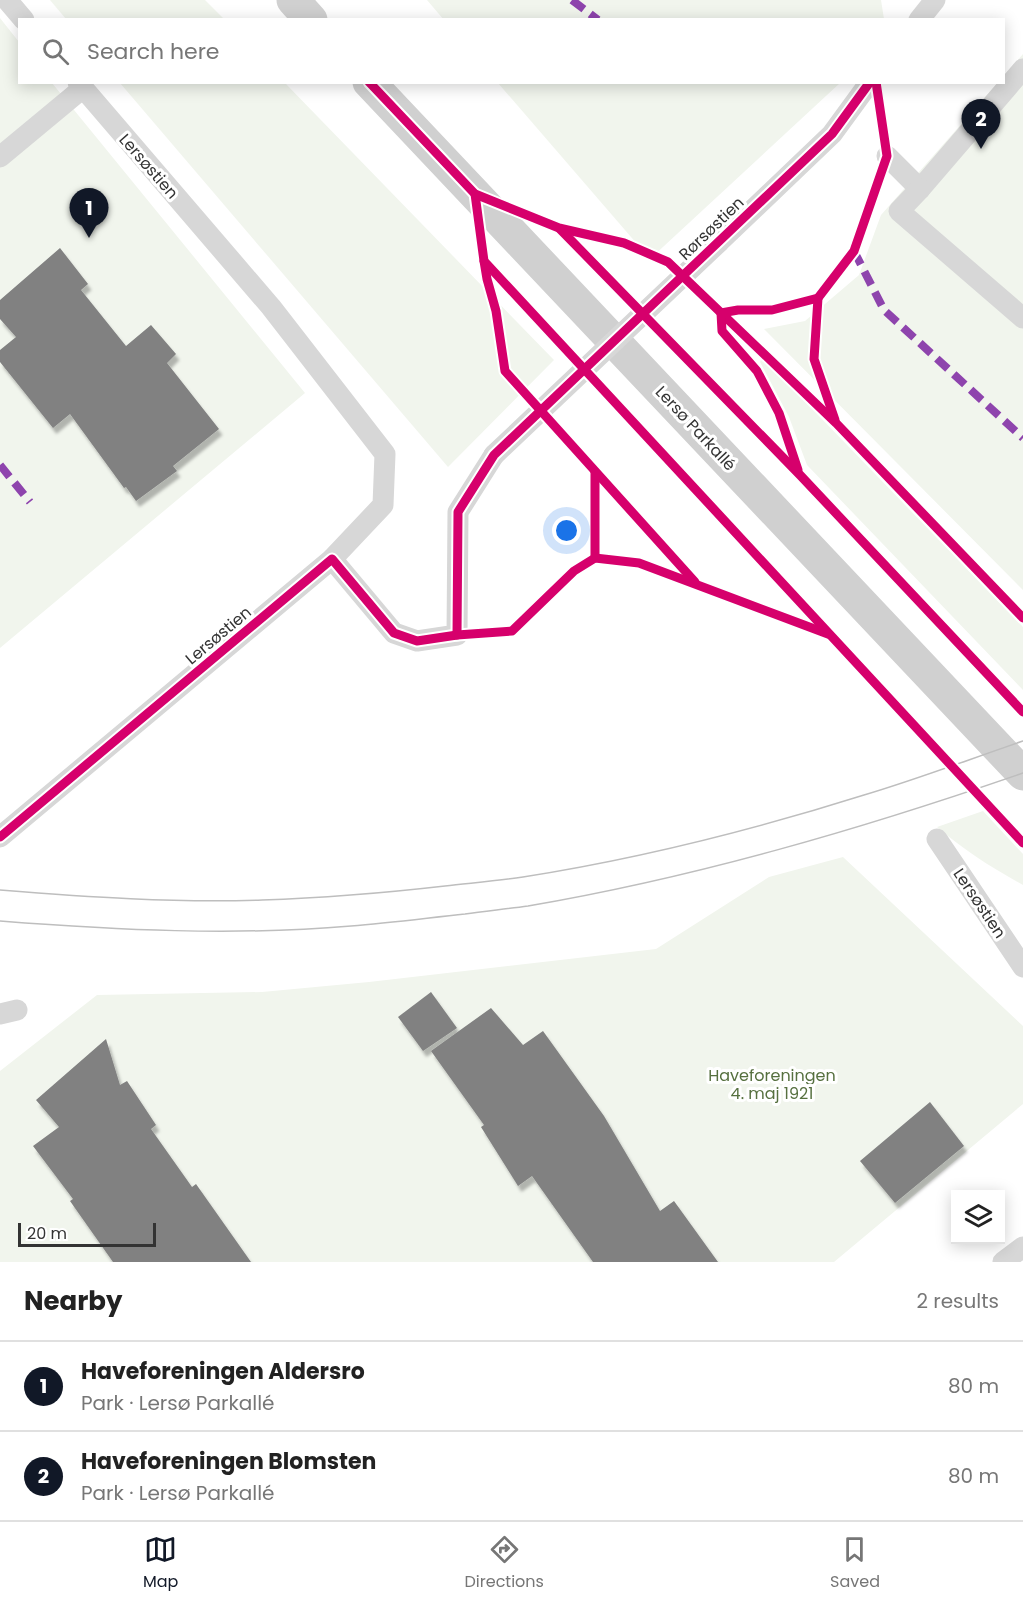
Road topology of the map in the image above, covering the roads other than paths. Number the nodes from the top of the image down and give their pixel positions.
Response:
1 (7, 0) edge
2 (293, 0) edge
3 (935, 0) edge
4 (22, 18) edge
5 (309, 18) edge
6 (922, 18) edge
7 (1023, 69) edge
8 (371, 84) edge
9 (869, 84) edge
10 (80, 85) edge
11 (887, 156) dead end
12 (0, 157) edge
13 (920, 189) junction
14 (1023, 318) edge
15 (332, 559) junction
16 (1023, 774) edge
17 (0, 837) edge
18 (937, 839) dead end
19 (1023, 967) edge
20 (1023, 1247) edge
21 (1003, 1262) edge

1 - 4 lane
2 - 5 street
3 - 6 lane
7 - 13 lane
8 - 16 street, Lersø Parkallé
9 - 15 lane, Rørsøstien, bridge
10 - 12 lane, Lersøstien
10 - 15 lane, Lersøstien
11 - 13 lane
13 - 14 lane
15 - 17 lane, Lersøstien
18 - 19 lane, Lersøstien
20 - 21 lane

